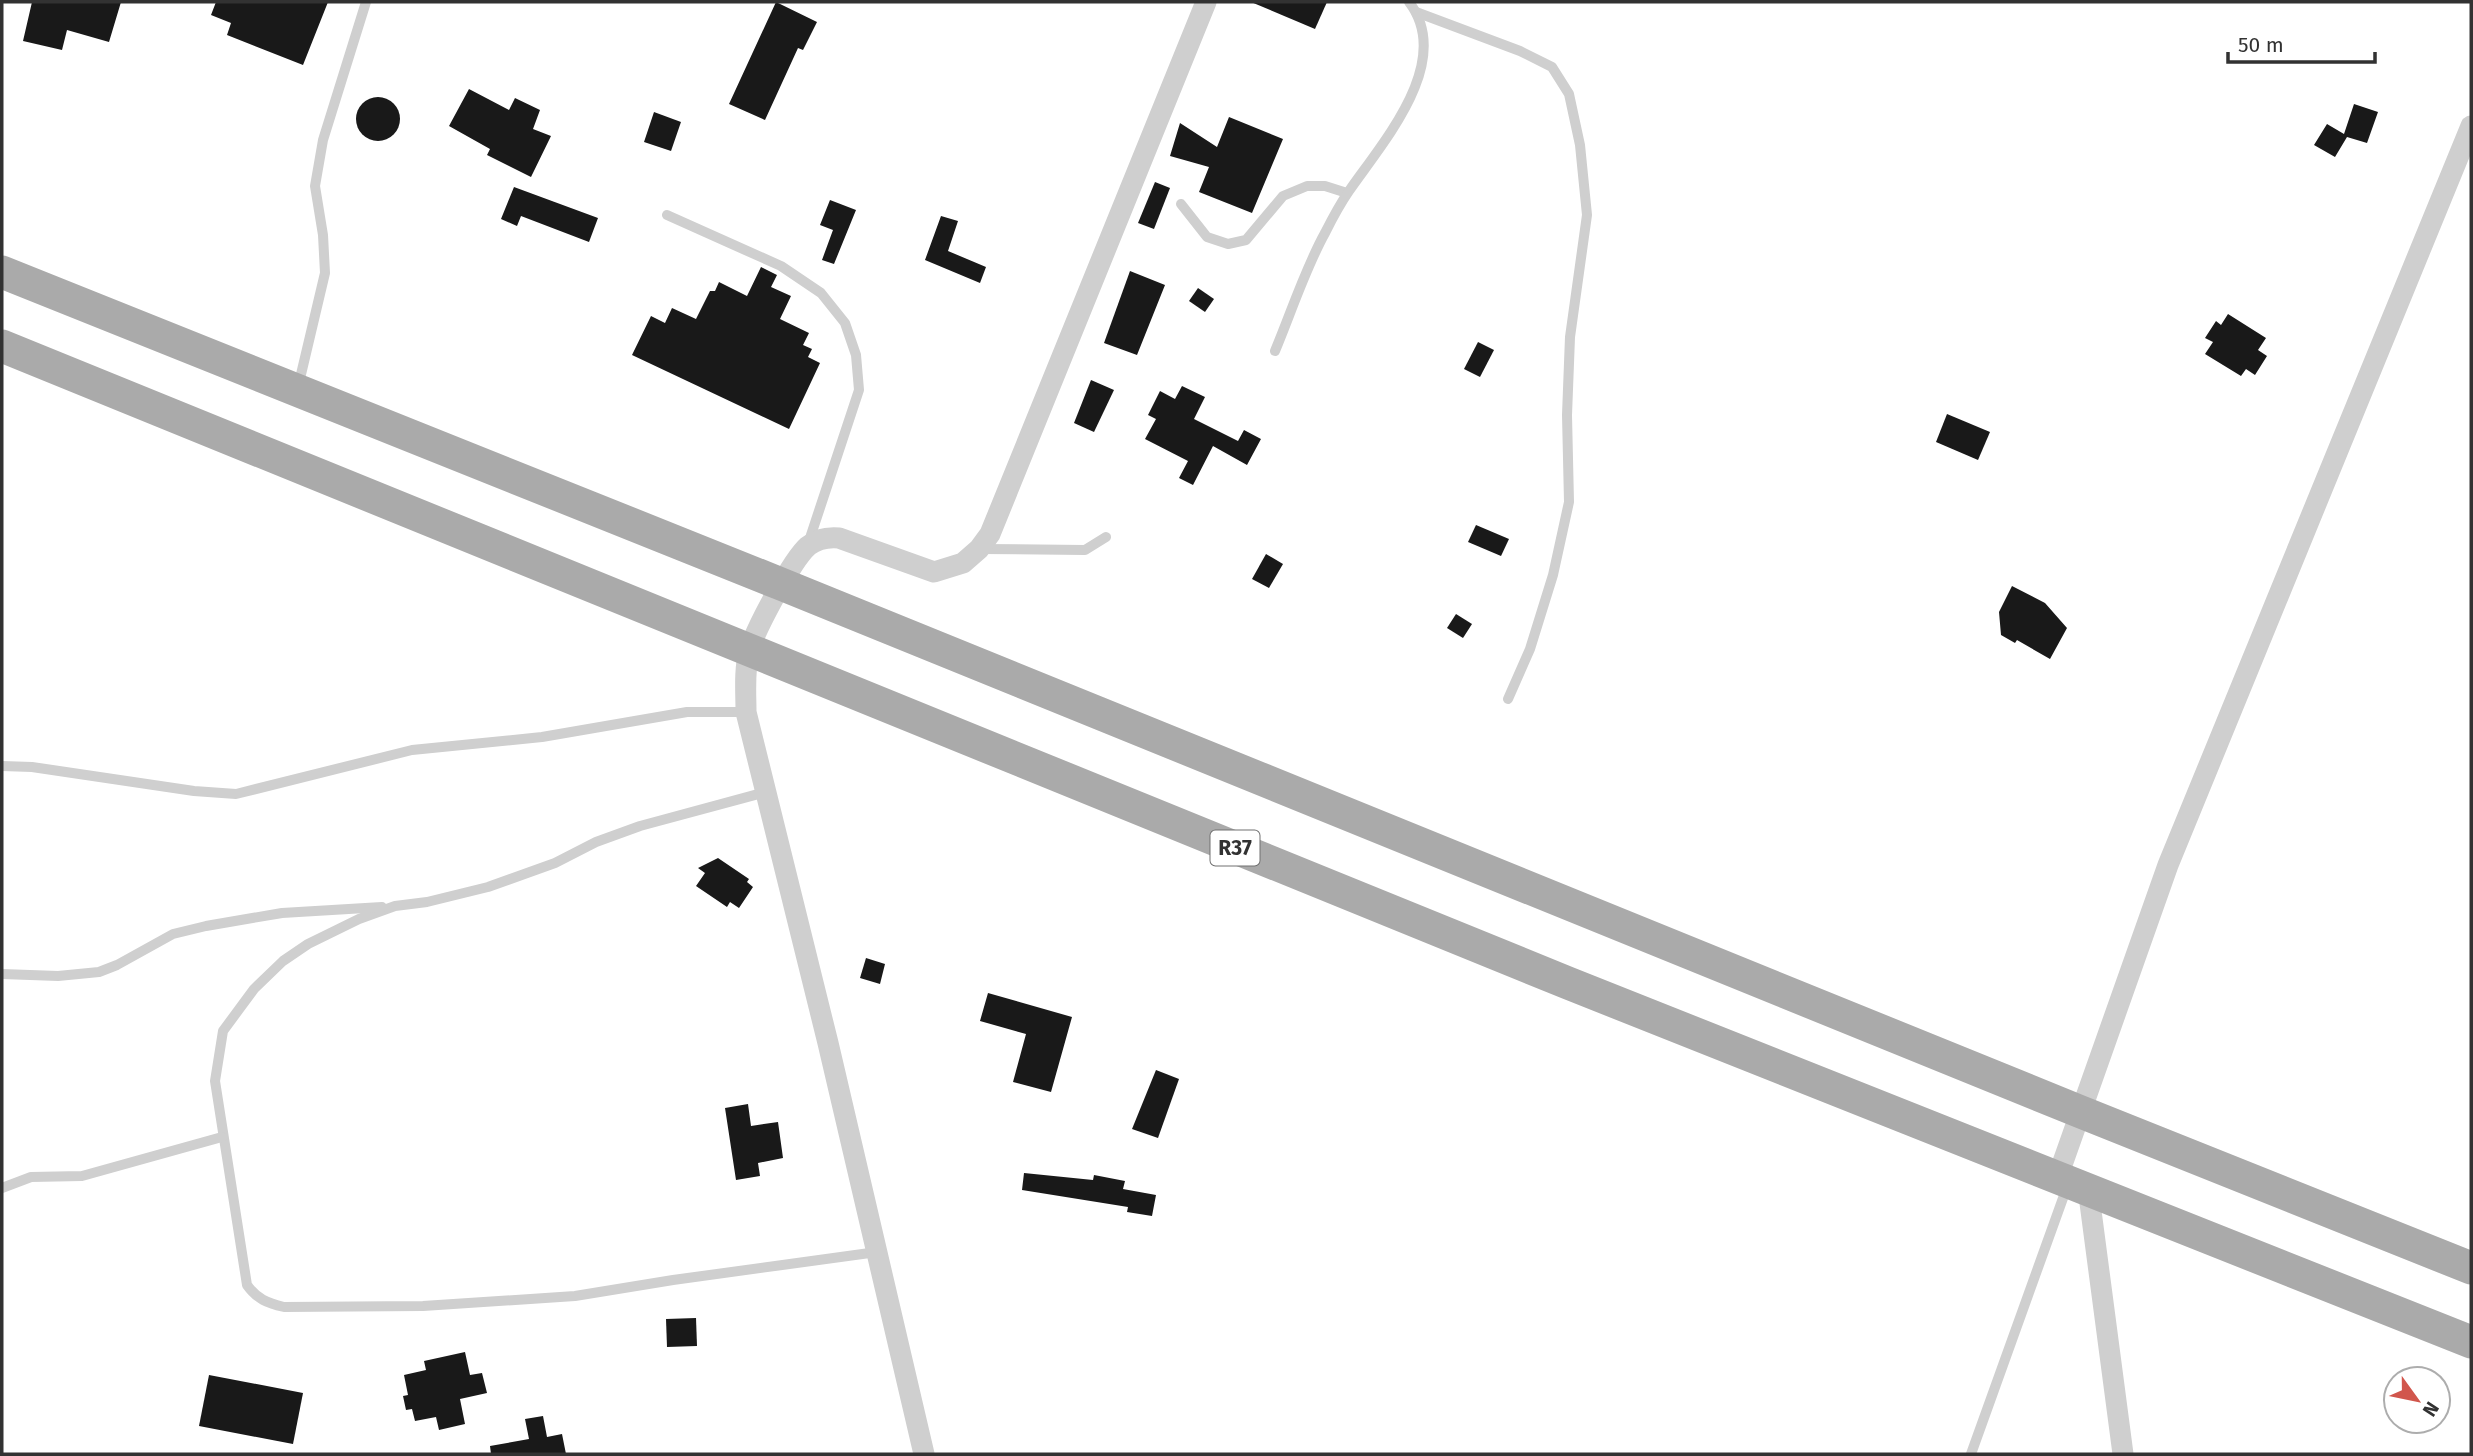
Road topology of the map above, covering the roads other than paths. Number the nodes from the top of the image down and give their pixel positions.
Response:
1 (366, 2) edge
2 (1206, 2) edge
3 (1409, 2) edge
4 (1416, 12) junction
5 (2471, 126) edge
6 (1348, 193) junction
7 (1181, 204) dead end
8 (667, 215) dead end
9 (2, 272) edge
10 (2, 346) edge
11 (1275, 351) dead end
12 (297, 391) junction
13 (1106, 537) dead end
14 (807, 547) junction
15 (979, 549) junction
16 (780, 584) junction
17 (749, 650) junction
18 (1508, 699) dead end
19 (747, 712) junction
20 (2, 766) edge
21 (766, 792) junction
22 (395, 906) junction
23 (2, 974) edge
24 (2081, 1112) junction
25 (222, 1137) junction
26 (2072, 1182) junction
27 (2, 1188) edge
28 (877, 1252) junction
29 (2471, 1268) edge
30 (2471, 1342) edge
31 (2128, 1450) edge
32 (924, 1454) edge
33 (1971, 1454) edge

1 - 12 lane
2 - 15 street
3 - 4 lane
4 - 6 lane
4 - 18 lane
5 - 24 street
6 - 7 lane
6 - 11 lane
8 - 14 lane
9 - 12 main road
10 - 17 main road, R37
12 - 16 main road
13 - 15 lane
14 - 15 street
14 - 16 street
16 - 17 street
16 - 24 main road
17 - 19 street
17 - 26 main road, R37
19 - 20 lane
19 - 21 street
21 - 22 lane
21 - 28 street
22 - 23 lane
22 - 25 lane
24 - 26 street
24 - 29 main road
25 - 27 lane
25 - 28 lane
26 - 30 main road, R37
26 - 31 street
26 - 33 lane
28 - 32 street

